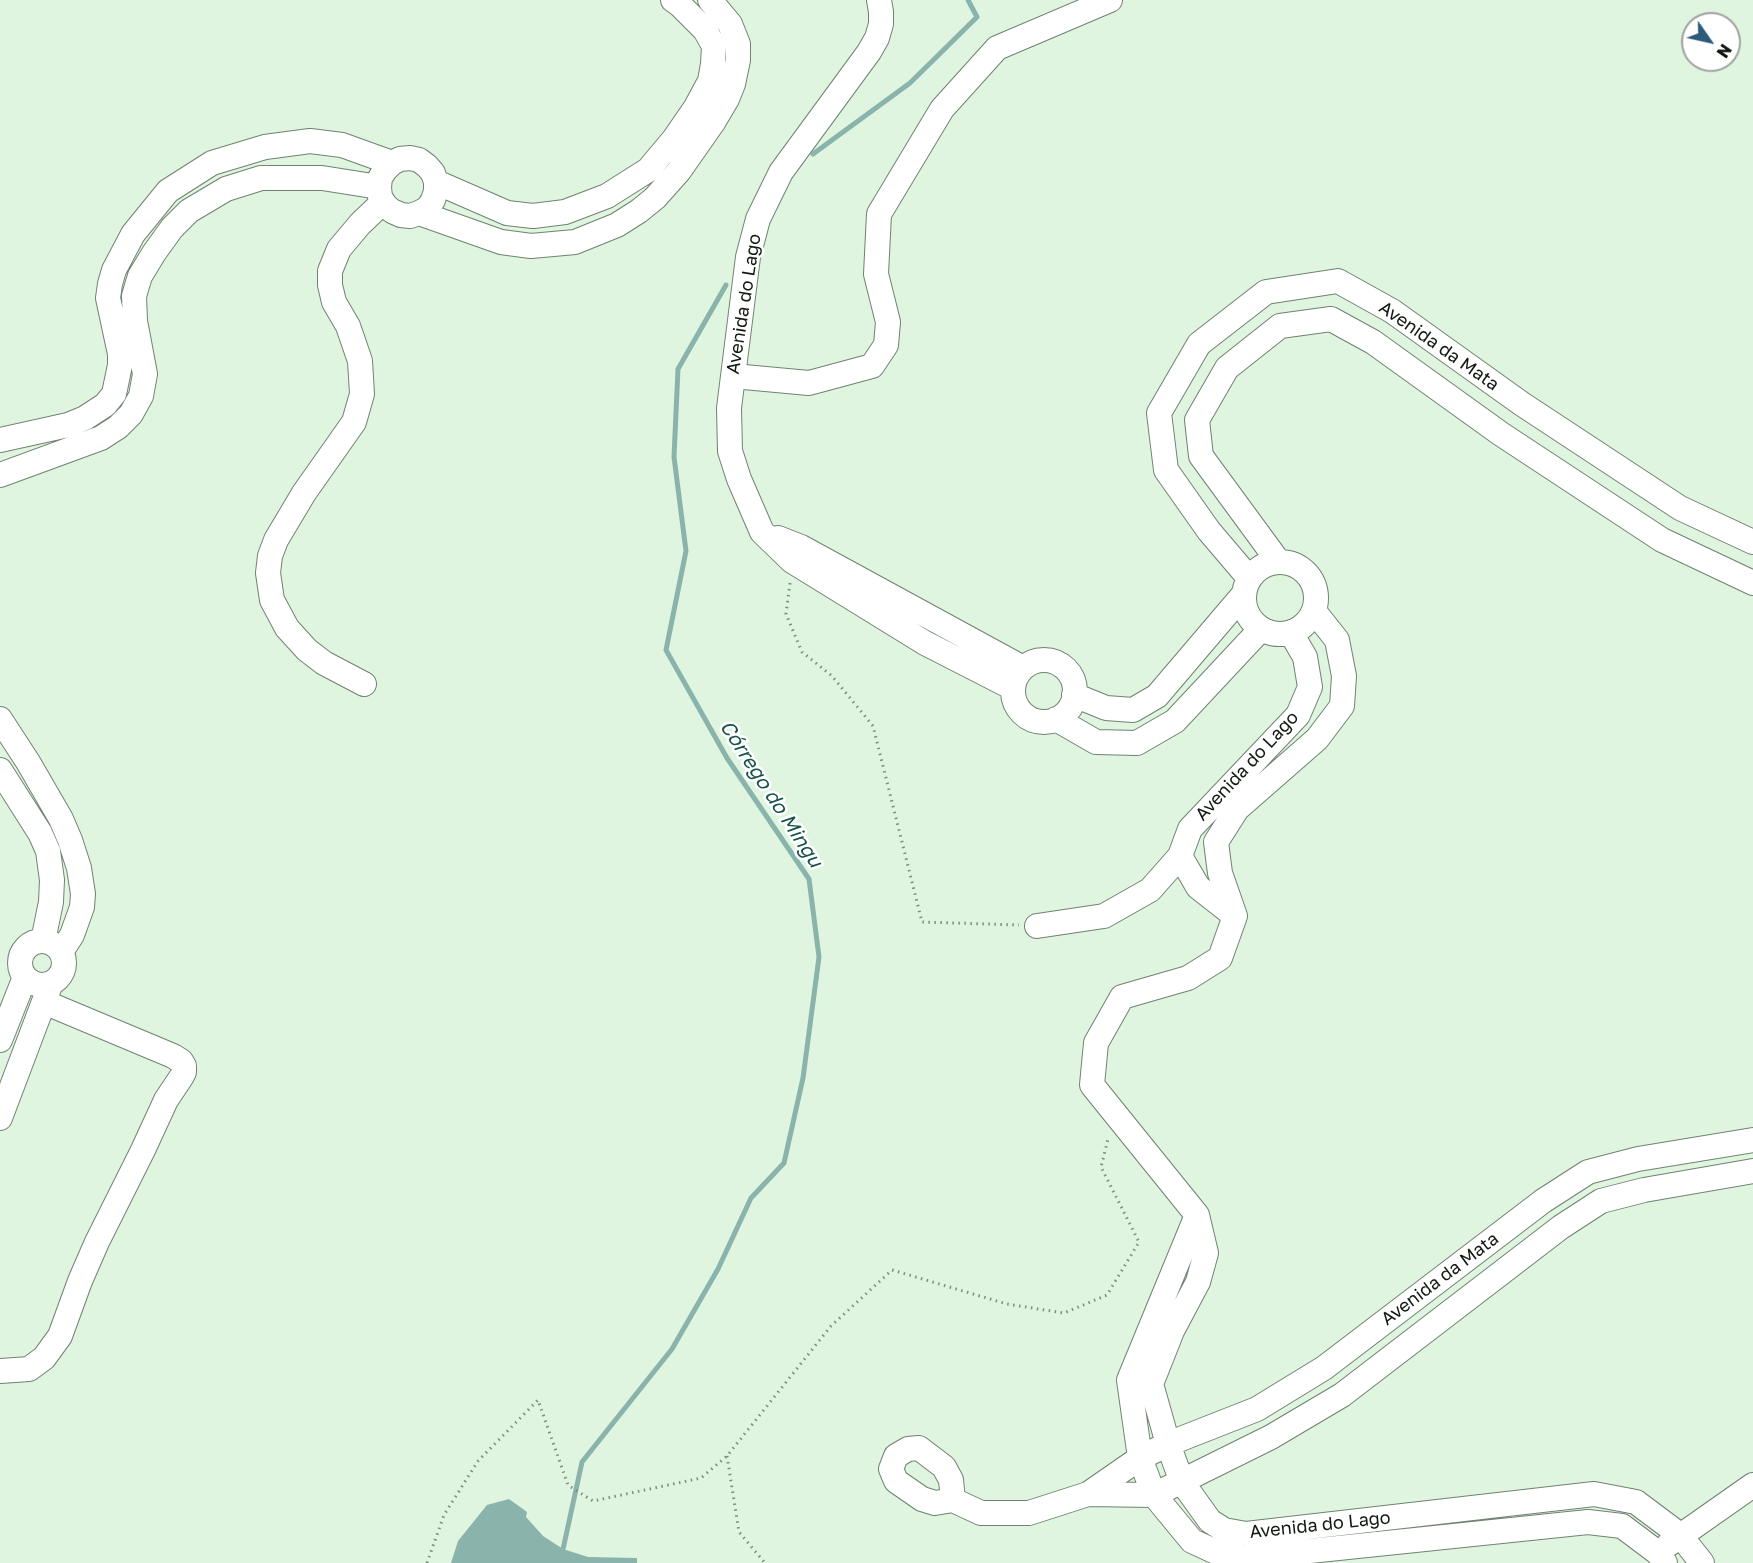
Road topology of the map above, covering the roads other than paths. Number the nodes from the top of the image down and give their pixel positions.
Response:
1 (672, 0) edge
2 (710, 0) edge
3 (879, 0) edge
4 (1110, 0) edge
5 (392, 163) junction
6 (436, 182) junction
7 (381, 194) junction
8 (419, 213) junction
9 (733, 376) junction
10 (0, 440) edge
11 (0, 475) edge
12 (762, 532) junction
13 (1753, 543) edge
14 (1278, 561) junction
15 (1753, 583) edge
16 (1246, 587) junction
17 (1314, 611) junction
18 (1261, 630) junction
19 (1291, 633) junction
20 (1018, 678) junction
21 (364, 684) dead end
22 (1074, 694) junction
23 (0, 719) edge
24 (1056, 719) junction
25 (0, 770) edge
26 (1180, 856) junction
27 (1235, 916) junction
28 (1037, 926) road end
29 (52, 946) junction
30 (25, 977) junction
31 (48, 992) junction
32 (0, 1040) edge
33 (0, 1118) edge
34 (1753, 1140) edge
35 (1753, 1171) edge
36 (1197, 1215) junction
37 (0, 1371) edge
38 (1168, 1444) junction
39 (1140, 1458) junction
40 (1182, 1482) junction
41 (1753, 1485) edge
42 (1088, 1494) junction
43 (1154, 1495) junction
44 (953, 1500) dead end
45 (1680, 1535) junction
46 (1661, 1558) edge
47 (1702, 1563) edge

1 - 6 street
2 - 8 street
3 - 9 street, Avenida do Lago
4 - 9 street
5 - 6 street
5 - 7 street
5 - 10 street
6 - 8 street
7 - 8 street
7 - 11 street
7 - 21 street
9 - 12 street, Avenida do Lago
12 - 20 street
12 - 20 street, Avenida do Lago
13 - 16 street, Avenida da Mata
14 - 15 street, Avenida da Mata
14 - 16 street
14 - 17 street
16 - 18 street
16 - 22 street
17 - 19 street
17 - 27 street, Avenida do Lago
18 - 19 street
18 - 24 street
19 - 26 street, Avenida do Lago
20 - 22 street
20 - 24 street
22 - 24 street
23 - 29 street
25 - 29 street
26 - 27 street
26 - 28 street
27 - 36 street, Avenida do Lago
29 - 30 street
29 - 31 street
30 - 31 street
30 - 32 street
31 - 33 street
31 - 37 street
34 - 38 street, Avenida da Mata
35 - 40 street, Avenida da Mata
36 - 38 street, Avenida do Lago
36 - 39 street, Avenida do Lago
38 - 39 street, Avenida da Mata
38 - 40 street, Avenida do Lago
39 - 42 street, Avenida da Mata
39 - 43 street, Avenida do Lago
40 - 43 street, Avenida da Mata
40 - 45 street, Avenida do Lago
41 - 45 street
42 - 43 street
42 - 44 street
43 - 46 street, Avenida do Lago
45 - 46 street
45 - 47 street, Avenida do Lago

